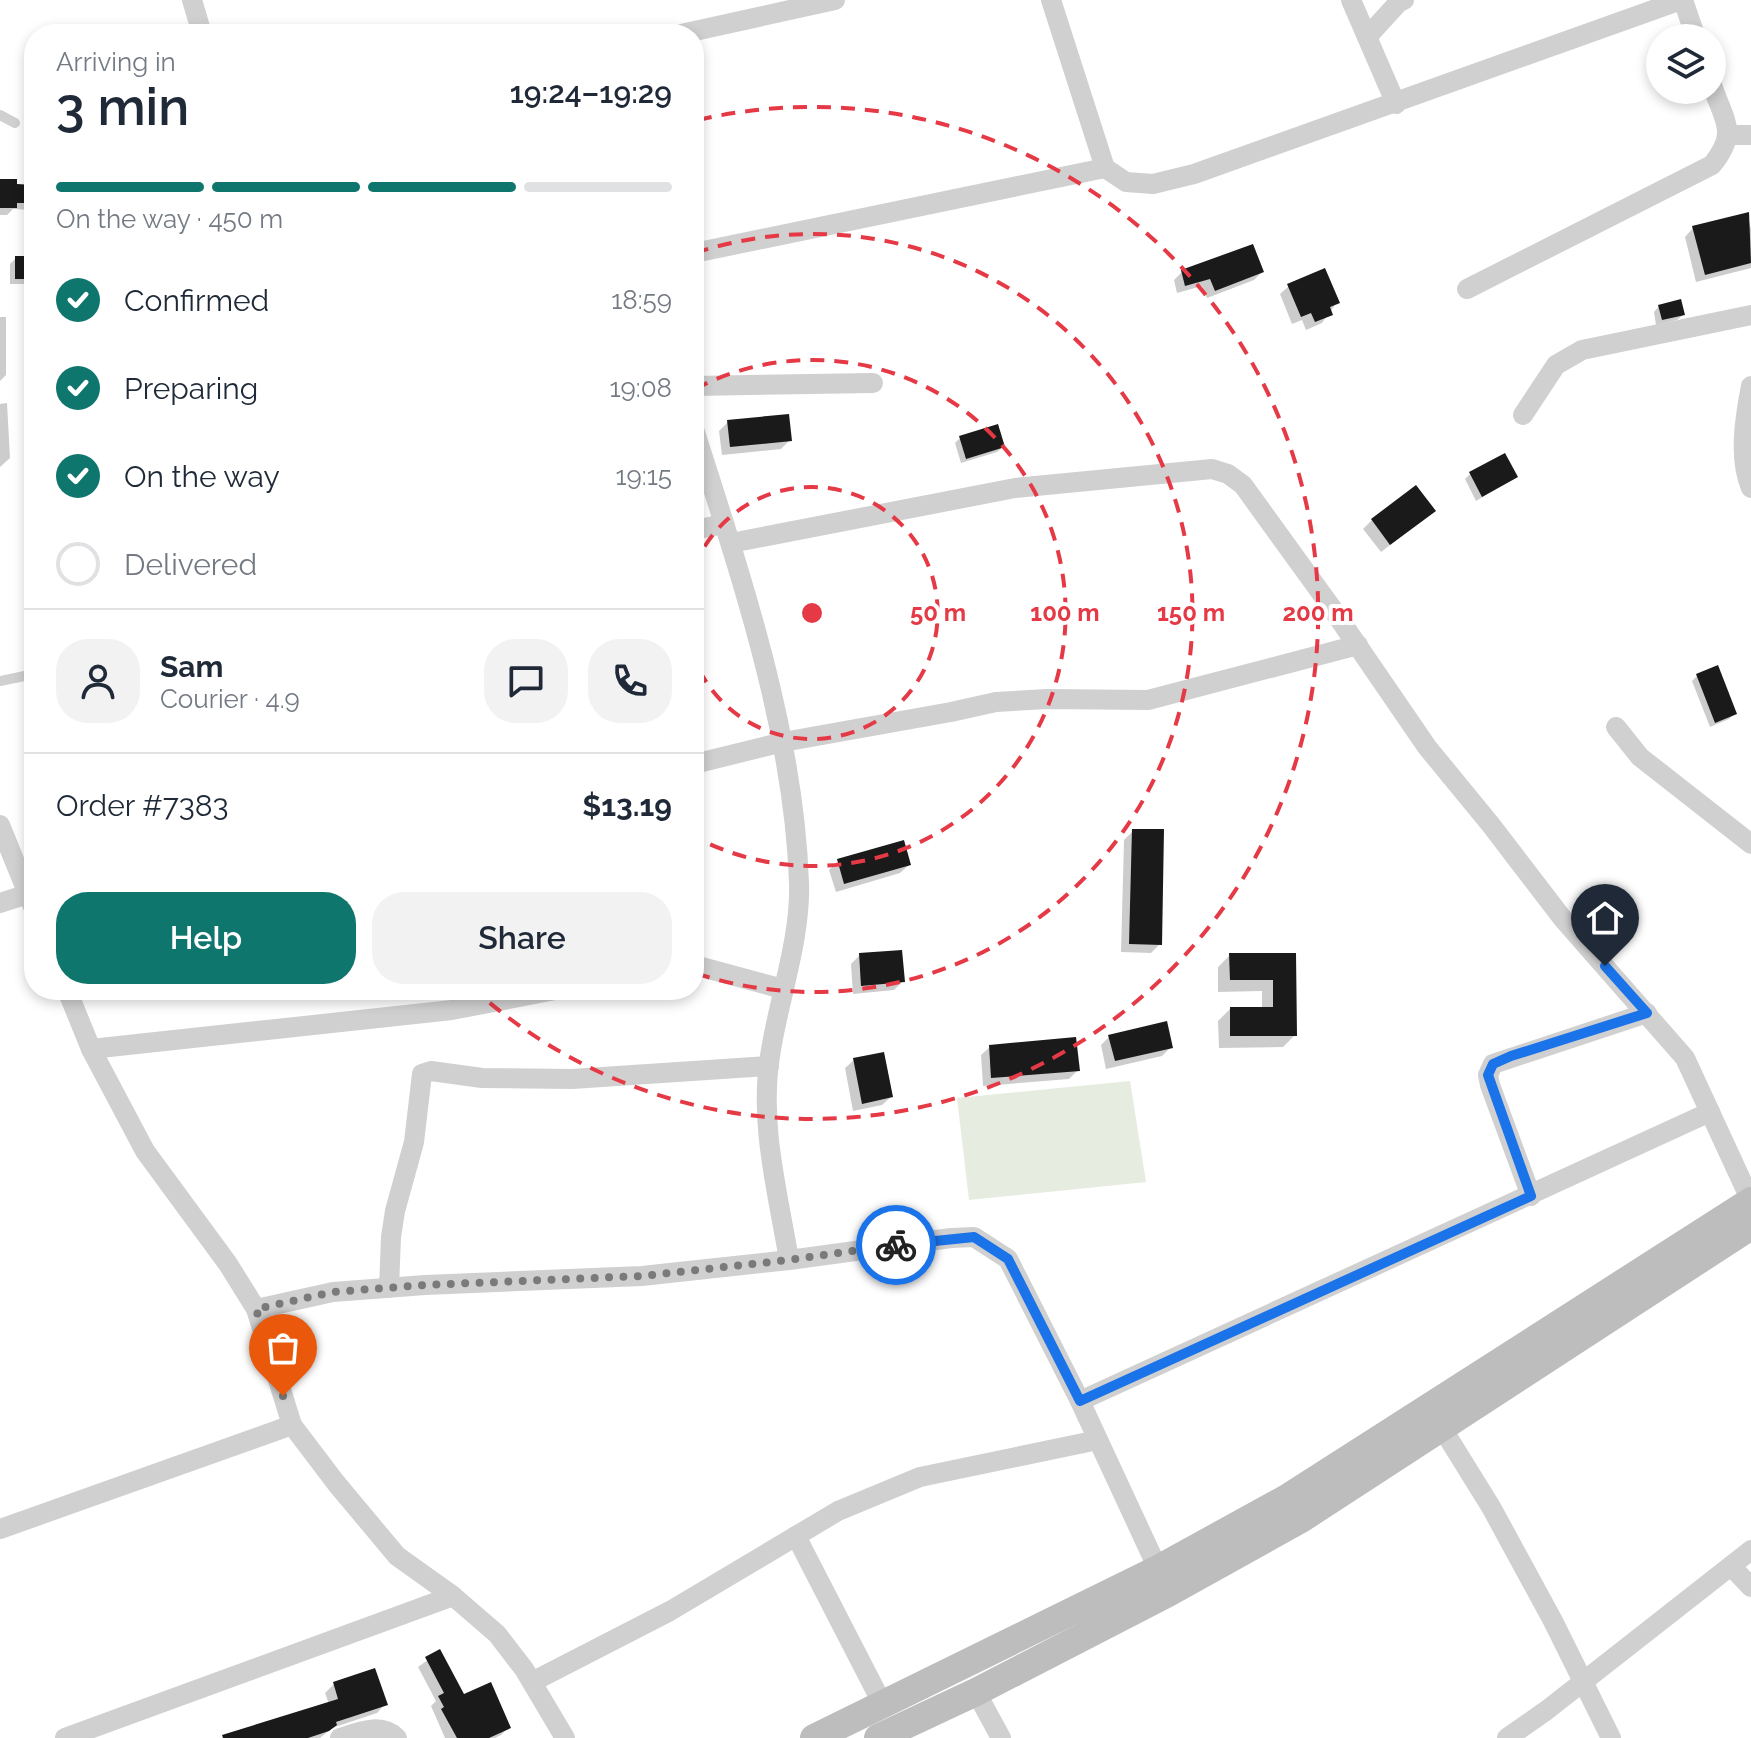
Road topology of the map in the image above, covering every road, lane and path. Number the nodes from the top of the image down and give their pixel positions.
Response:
1 (192, 0) edge
2 (835, 0) edge
3 (1051, 0) edge
4 (1351, 0) edge
5 (1682, 0) edge
6 (1398, 1) edge
7 (199, 24) edge
8 (1691, 24) edge
9 (704, 29) edge
10 (1367, 37) junction
11 (1396, 104) junction
12 (1718, 104) edge
13 (0, 115) edge
14 (15, 123) dead end
15 (1729, 135) junction
16 (1751, 135) edge
17 (1105, 168) junction
18 (704, 251) edge
19 (1467, 289) dead end
20 (1751, 315) edge
21 (873, 383) dead end
22 (704, 386) edge
23 (1751, 386) edge
24 (1523, 415) dead end
25 (704, 460) edge
26 (1751, 488) edge
27 (704, 531) edge
28 (728, 534) junction
29 (1358, 645) junction
30 (24, 676) edge
31 (0, 681) edge
32 (1616, 727) dead end
33 (783, 742) junction
34 (704, 762) edge
35 (0, 825) edge
36 (1751, 844) edge
37 (24, 880) edge
38 (24, 899) edge
39 (0, 903) edge
40 (704, 968) edge
41 (783, 989) junction
42 (71, 1000) edge
43 (504, 1000) edge
44 (1647, 1013) junction
45 (91, 1049) junction
46 (769, 1066) junction
47 (1710, 1112) junction
48 (1531, 1196) junction
49 (1747, 1218) edge
50 (789, 1260) junction
51 (1642, 1283) junction
52 (389, 1288) junction
53 (256, 1309) junction
54 (1080, 1401) junction
55 (292, 1425) junction
56 (1442, 1428) junction
57 (1098, 1440) junction
58 (0, 1529) edge
59 (796, 1536) junction
60 (1751, 1550) edge
61 (1731, 1566) junction
62 (1158, 1569) junction
63 (1751, 1587) edge
64 (453, 1596) junction
65 (1581, 1681) junction
66 (532, 1682) junction
67 (976, 1692) junction
68 (883, 1705) junction
69 (65, 1738) edge
70 (340, 1738) edge
71 (397, 1738) edge
72 (565, 1738) edge
73 (814, 1738) edge
74 (878, 1738) edge
75 (1001, 1738) edge
76 (1507, 1738) edge
77 (1611, 1738) edge

1 - 7 street
2 - 9 street
3 - 17 street
4 - 10 street
5 - 8 street
5 - 11 street
6 - 10 street
10 - 11 street
11 - 17 street
12 - 15 street
13 - 14 lane
15 - 16 street
15 - 19 street
17 - 18 street
20 - 24 street
21 - 22 street
23 - 26 street
25 - 28 street
27 - 28 street
28 - 29 street
28 - 33 street
29 - 33 street
29 - 44 street
30 - 31 lane
32 - 36 street
33 - 34 street
33 - 41 street
35 - 37 street
38 - 39 street
40 - 41 street
41 - 46 street
42 - 45 street
43 - 45 street
44 - 47 street
44 - 48 street
45 - 53 street
46 - 50 street
46 - 52 street
47 - 48 street
47 - 49 street
48 - 54 street
49 - 51 street
50 - 52 street
50 - 54 street
51 - 56 street
51 - 62 street
52 - 53 street
53 - 55 street
54 - 57 street
55 - 58 street
55 - 64 street
56 - 65 street
56 - 67 street
57 - 59 street
57 - 62 street
59 - 66 street
59 - 68 street
60 - 61 street
61 - 63 street
61 - 65 street
62 - 68 street
64 - 66 street
64 - 69 street
65 - 76 street
65 - 77 street
66 - 72 street
67 - 74 street
67 - 75 street
68 - 73 street
70 - 71 street

